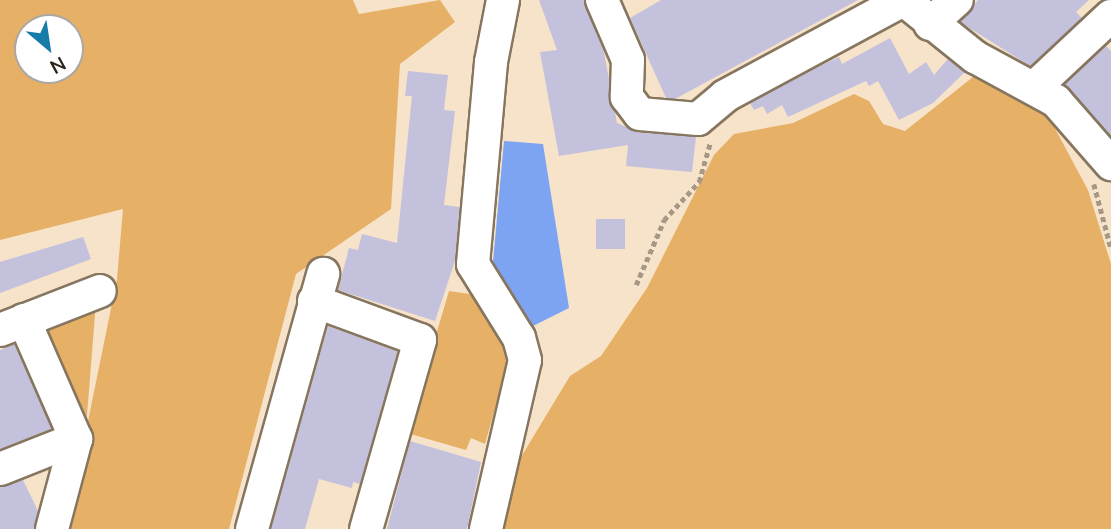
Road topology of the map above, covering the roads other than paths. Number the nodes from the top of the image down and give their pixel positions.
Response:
1 (503, 0) edge
2 (602, 0) edge
3 (904, 0) edge
4 (957, 0) edge
5 (1111, 16) edge
6 (930, 24) junction
7 (1035, 87) junction
8 (1111, 164) edge
9 (100, 291) dead end
10 (12, 325) edge
11 (76, 439) junction
12 (0, 469) edge
13 (52, 529) edge
14 (252, 529) edge
15 (366, 529) edge
16 (486, 529) edge

1 - 16 street
2 - 3 street
3 - 6 street
4 - 6 street
5 - 7 street
6 - 7 street
7 - 8 street
9 - 10 street
10 - 11 street
11 - 12 street
11 - 13 street
14 - 15 street

